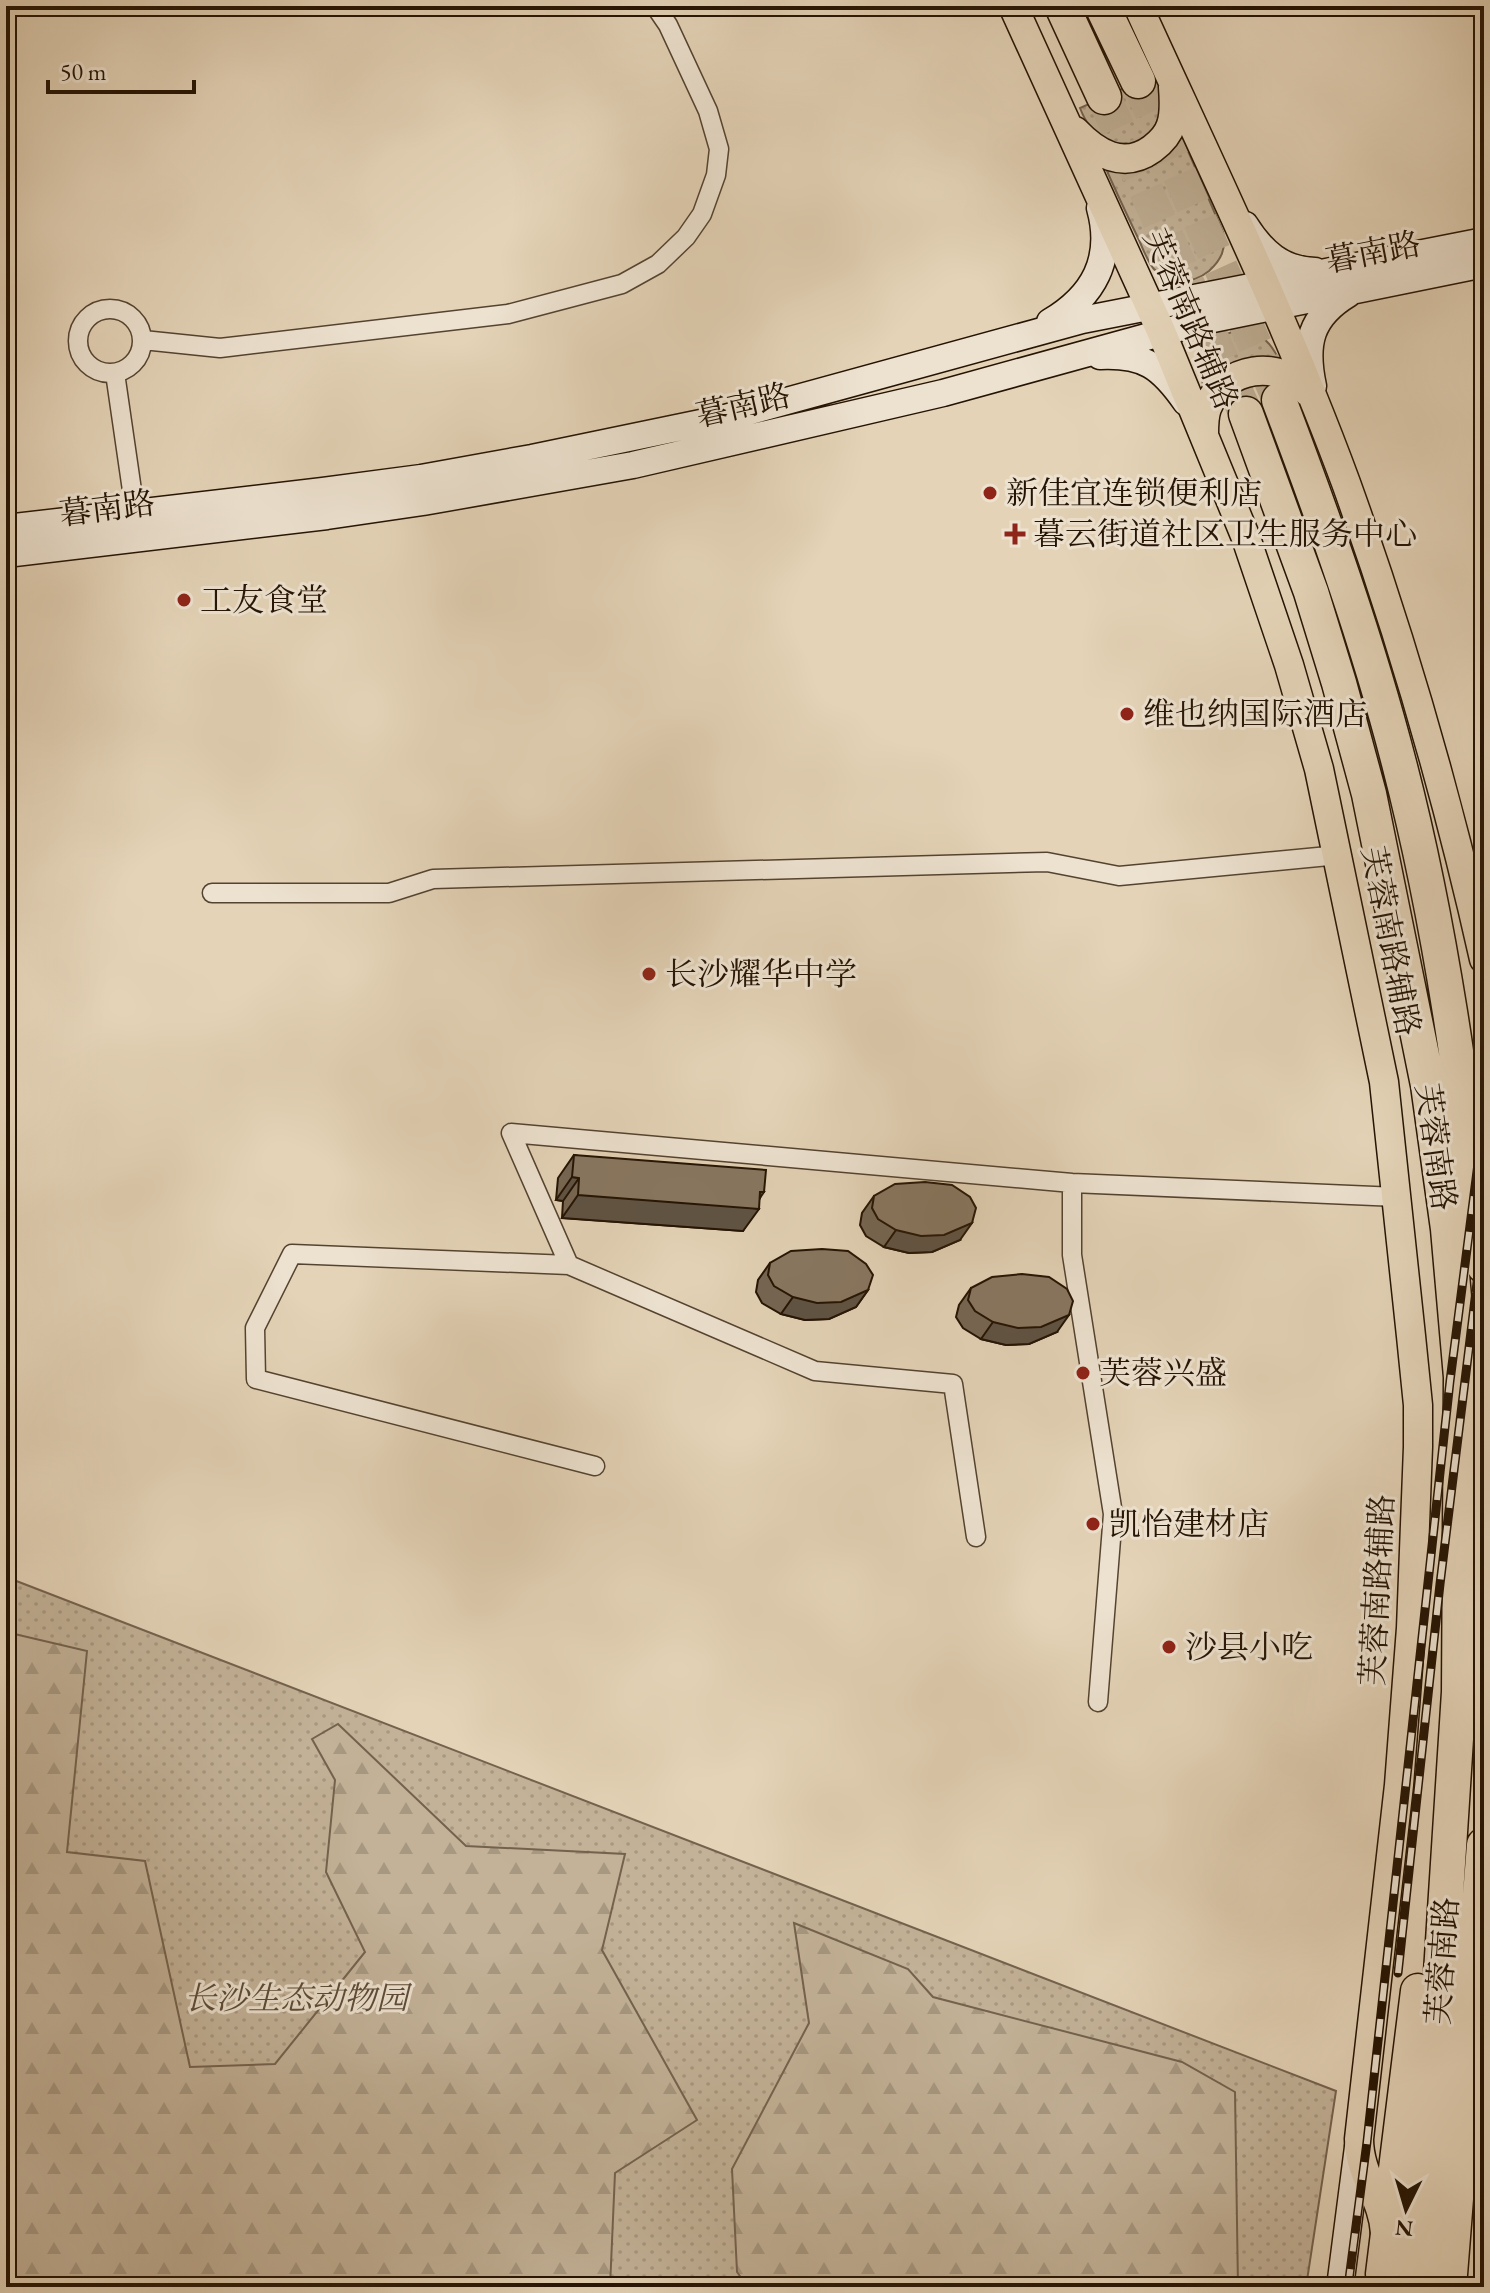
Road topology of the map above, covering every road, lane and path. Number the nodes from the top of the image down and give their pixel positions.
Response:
1 (655, 6) edge
2 (1013, 6) edge
3 (1062, 6) edge
4 (1102, 6) edge
5 (1138, 6) edge
6 (1138, 81) tunnel mouth
7 (1173, 83) junction
8 (1104, 97) tunnel mouth
9 (1069, 125) junction
10 (1091, 173) junction
11 (1225, 194) junction
12 (1484, 241) edge
13 (1484, 264) edge
14 (1344, 281) junction
15 (1270, 296) junction
16 (1156, 319) junction
17 (1018, 338) junction
18 (143, 340) junction
19 (1049, 363) junction
20 (115, 373) junction
21 (1303, 403) junction
22 (1246, 414) tunnel mouth
23 (1202, 429) junction
24 (137, 527) junction
25 (6, 528) edge
26 (6, 554) edge
27 (1339, 855) junction
28 (212, 893) dead end
29 (1484, 959) edge
30 (1072, 1183) junction
31 (1397, 1197) junction
32 (569, 1265) junction
33 (1484, 1266) edge
34 (595, 1466) dead end
35 (976, 1537) dead end
36 (1461, 1580) junction
37 (1098, 1702) dead end
38 (1484, 1845) edge
39 (1473, 1985) junction
40 (1484, 2019) edge
41 (1359, 2139) junction
42 (1382, 2281) edge
43 (1340, 2287) edge
44 (1416, 2287) edge
45 (1449, 2287) edge

1 - 18 street
2 - 9 main road, 芙蓉南路辅路
3 - 8 highway
4 - 6 highway
5 - 7 main road
7 - 9 main road
7 - 11 main road
9 - 10 main road, 芙蓉南路辅路
10 - 16 main road, 芙蓉南路辅路
10 - 17 main road
11 - 14 main road
11 - 15 main road
12 - 14 main road, 暮南路
13 - 14 main road, 暮南路
14 - 15 main road, 暮南路
14 - 21 main road
15 - 16 main road, 暮南路
15 - 21 main road
16 - 17 main road, 暮南路
16 - 19 main road, 暮南路
16 - 23 main road, 芙蓉南路辅路
17 - 24 main road, 暮南路
18 - 20 street
18 - 20 street
19 - 23 main road
19 - 24 main road, 暮南路
20 - 24 street
21 - 23 main road
21 - 29 main road
21 - 33 highway, 芙蓉南路
22 - 36 highway, 芙蓉南路
23 - 27 main road, 芙蓉南路辅路
24 - 25 main road, 暮南路
24 - 26 main road, 暮南路
27 - 28 street
27 - 31 main road, 芙蓉南路辅路
30 - 31 street
30 - 32 street
30 - 37 street
31 - 41 main road, 芙蓉南路辅路
32 - 34 street
32 - 35 street
36 - 42 highway
36 - 44 highway, 芙蓉南路
38 - 39 highway, 芙蓉南路
39 - 40 highway
39 - 45 highway, 芙蓉南路
41 - 42 main road, 芙蓉南路辅路
41 - 43 main road, 芙蓉南路辅路

